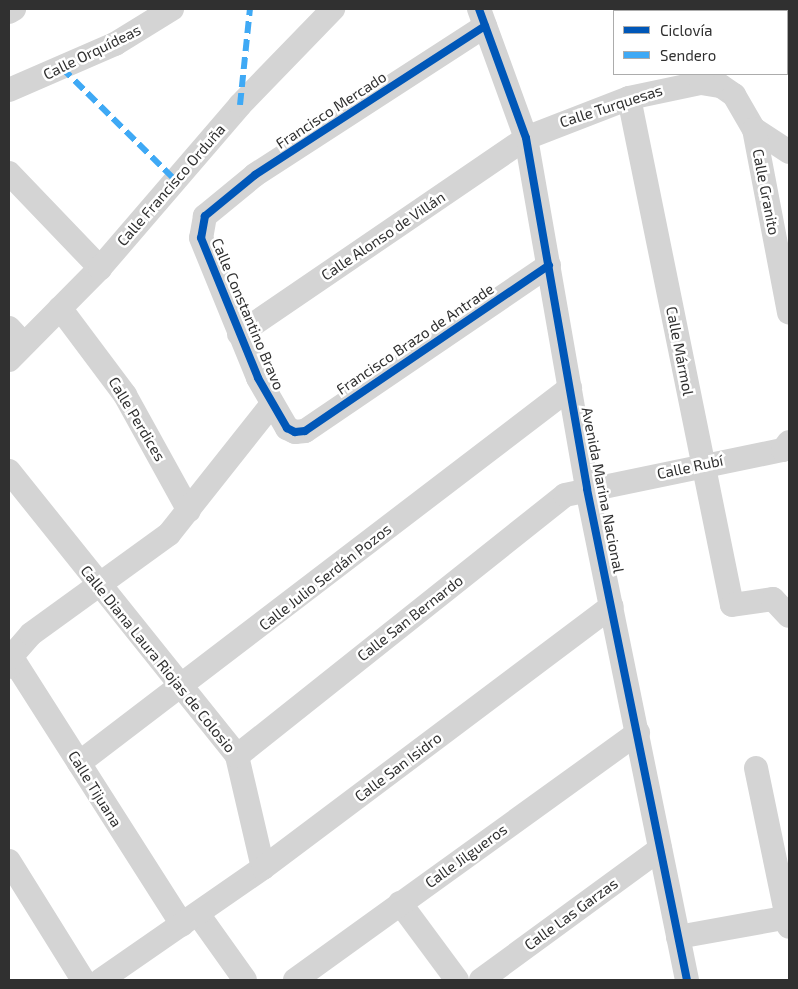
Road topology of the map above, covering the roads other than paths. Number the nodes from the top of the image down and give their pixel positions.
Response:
1 (14, 9) edge
2 (172, 9) edge
3 (333, 9) edge
4 (9, 12) edge
5 (482, 18) edge
6 (9, 90) edge
7 (629, 98) junction
8 (754, 129) junction
9 (526, 138) junction
10 (789, 152) edge
11 (9, 173) edge
12 (200, 226) joint
13 (549, 265) junction
14 (100, 268) junction
15 (60, 308) junction
16 (789, 314) edge
17 (239, 334) junction
18 (14, 344) edge
19 (570, 388) junction
20 (272, 404) junction
21 (296, 432) joint
22 (787, 449) edge
23 (702, 463) junction
24 (9, 471) edge
25 (587, 489) junction
26 (189, 511) junction
27 (98, 586) junction
28 (612, 606) junction
29 (789, 616) edge
30 (10, 659) edge
31 (181, 687) junction
32 (638, 733) junction
33 (238, 756) junction
34 (79, 763) junction
35 (756, 768) dead end
36 (660, 849) junction
37 (9, 861) edge
38 (263, 868) junction
39 (400, 903) junction
40 (190, 920) junction
41 (789, 920) edge
42 (678, 937) junction
43 (83, 980) edge
44 (102, 980) edge
45 (245, 980) edge
46 (295, 980) edge
47 (457, 980) edge
48 (481, 980) edge
49 (686, 980) edge

1 - 4 street
2 - 6 street, Calle Orquídeas
3 - 14 street, Calle Francisco Orduña
5 - 9 street, Avenida Marina Nacional
5 - 12 street, Francisco Mercado
7 - 8 street, Calle Turquesas
7 - 9 street, Calle Turquesas
7 - 23 street, Calle Mármol
8 - 10 street, Calle Turquesas
8 - 16 street, Calle Granito
9 - 13 street, Avenida Marina Nacional
9 - 17 street, Calle Alonso de Villán
11 - 14 street
12 - 17 street, Calle Constantino Bravo
13 - 19 street, Avenida Marina Nacional
13 - 21 street, Francisco Brazo de Antrade
14 - 15 street, Calle Francisco Orduña
15 - 18 street, Calle Francisco Orduña
15 - 26 street, Calle Perdices
17 - 20 street, Calle Constantino Bravo
19 - 25 street, Avenida Marina Nacional
19 - 31 street, Calle Julio Serdán Pozos
20 - 21 street, Calle Constantino Bravo
20 - 26 street
22 - 23 street, Calle Rubí
23 - 25 street, Calle Rubí
23 - 29 street, Calle Mármol
24 - 27 street, Calle Diana Laura Riojas de Colosio
25 - 28 street, Avenida Marina Nacional
25 - 33 street, Calle San Bernardo
26 - 27 street
27 - 30 street
27 - 31 street, Calle Diana Laura Riojas de Colosio
28 - 32 street, Avenida Marina Nacional
28 - 38 street, Calle San Isidro
30 - 34 street, Calle Tijuana
31 - 33 street, Calle Diana Laura Riojas de Colosio
31 - 34 street, Calle Julio Serdán Pozos
32 - 36 street, Avenida Marina Nacional
32 - 39 street, Calle Jilgueros
33 - 38 street, Calle Diana Laura Riojas de Colosio
34 - 40 street, Calle Tijuana
35 - 41 street
36 - 42 street, Avenida Marina Nacional
36 - 48 street, Calle Las Garzas
37 - 43 street
38 - 40 street, Calle San Isidro
39 - 46 street, Calle Jilgueros
39 - 47 street
40 - 44 street, Calle San Isidro
40 - 45 street, Calle Tijuana
41 - 42 street
42 - 49 street, Avenida Marina Nacional

